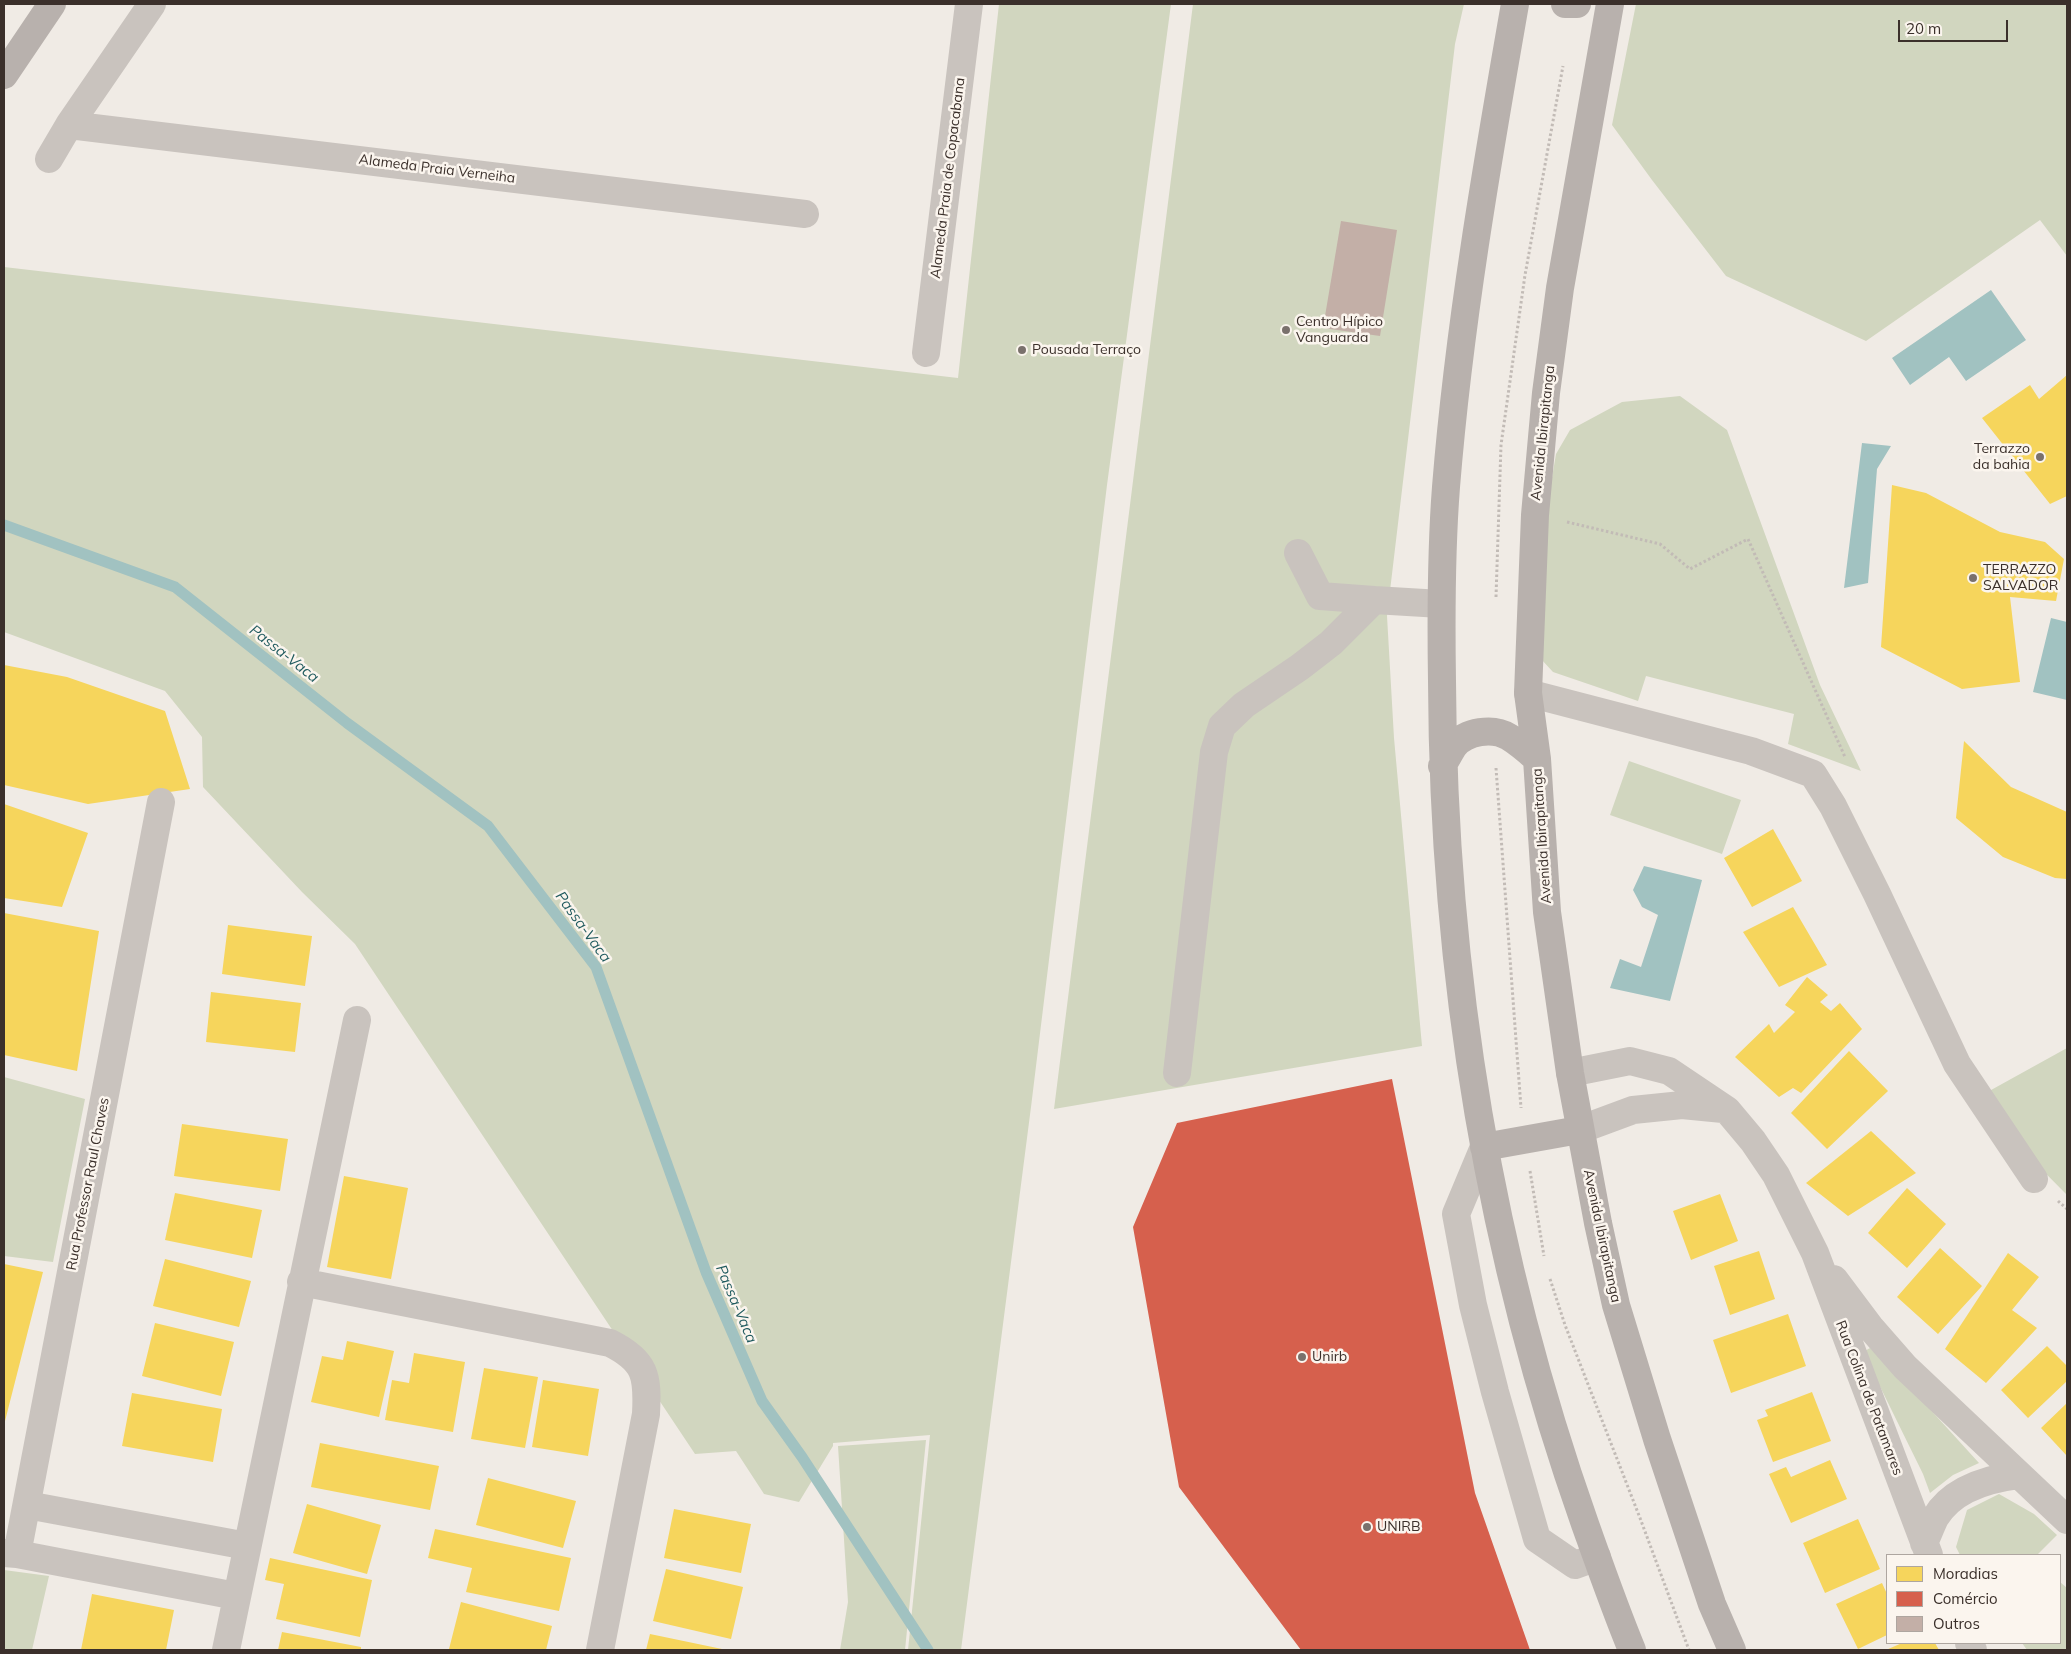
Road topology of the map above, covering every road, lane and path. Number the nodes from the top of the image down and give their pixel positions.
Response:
1 (52, 4) edge
2 (152, 4) edge
3 (969, 4) edge
4 (1515, 4) edge
5 (1565, 4) edge
6 (1577, 4) edge
7 (1610, 4) edge
8 (4, 75) edge
9 (69, 125) junction
10 (49, 159) dead end
11 (805, 214) dead end
12 (926, 353) dead end
13 (1535, 515) junction
14 (1298, 554) dead end
15 (1374, 600) junction
16 (1441, 604) junction
17 (1528, 692) junction
18 (1537, 759) junction
19 (1846, 761) dead end
20 (1442, 766) junction
21 (161, 802) dead end
22 (357, 1020) dead end
23 (1177, 1073) dead end
24 (1570, 1073) junction
25 (1727, 1110) junction
26 (1579, 1130) junction
27 (1484, 1147) junction
28 (2034, 1179) dead end
29 (1815, 1253) junction
30 (1547, 1271) dead end
31 (301, 1282) junction
32 (2018, 1475) junction
33 (27, 1505) junction
34 (2067, 1520) edge
35 (247, 1546) junction
36 (1927, 1549) edge
37 (10, 1553) edge
38 (1597, 1557) junction
39 (236, 1596) junction
40 (226, 1650) edge
41 (600, 1650) edge
42 (1632, 1650) edge
43 (1689, 1650) edge
44 (1732, 1650) edge

1 - 8 main road
2 - 9 street
3 - 12 street, Alameda Praia de Copacabana
4 - 16 main road
5 - 6 main road
7 - 13 main road, Avenida Ibirapitanga
9 - 10 street
9 - 11 street, Alameda Praia Verneiha
13 - 17 main road, Avenida Ibirapitanga
13 - 19 path
14 - 15 street
15 - 16 street
15 - 23 street
16 - 20 main road
17 - 18 main road, Avenida Ibirapitanga
17 - 28 street
18 - 20 main road
18 - 24 main road, Avenida Ibirapitanga
20 - 27 main road
21 - 33 street, Rua Professor Raul Chaves
22 - 31 street
24 - 25 street, Rua Colina de Patamares
24 - 26 main road, Avenida Ibirapitanga
25 - 26 street
25 - 29 street, Rua Colina de Patamares
26 - 27 main road
26 - 44 main road, Avenida Ibirapitanga
27 - 38 main road
27 - 38 street
29 - 32 street, Rua Colina de Patamares
29 - 36 street, Rua Colina de Patamares
30 - 43 path
31 - 35 street
31 - 41 street
32 - 34 street, Rua Colina de Patamares
32 - 36 street, Rua Colina de Patamares
33 - 35 street
33 - 37 street, Rua Professor Raul Chaves
35 - 39 street
37 - 39 street
38 - 42 main road
39 - 40 street

